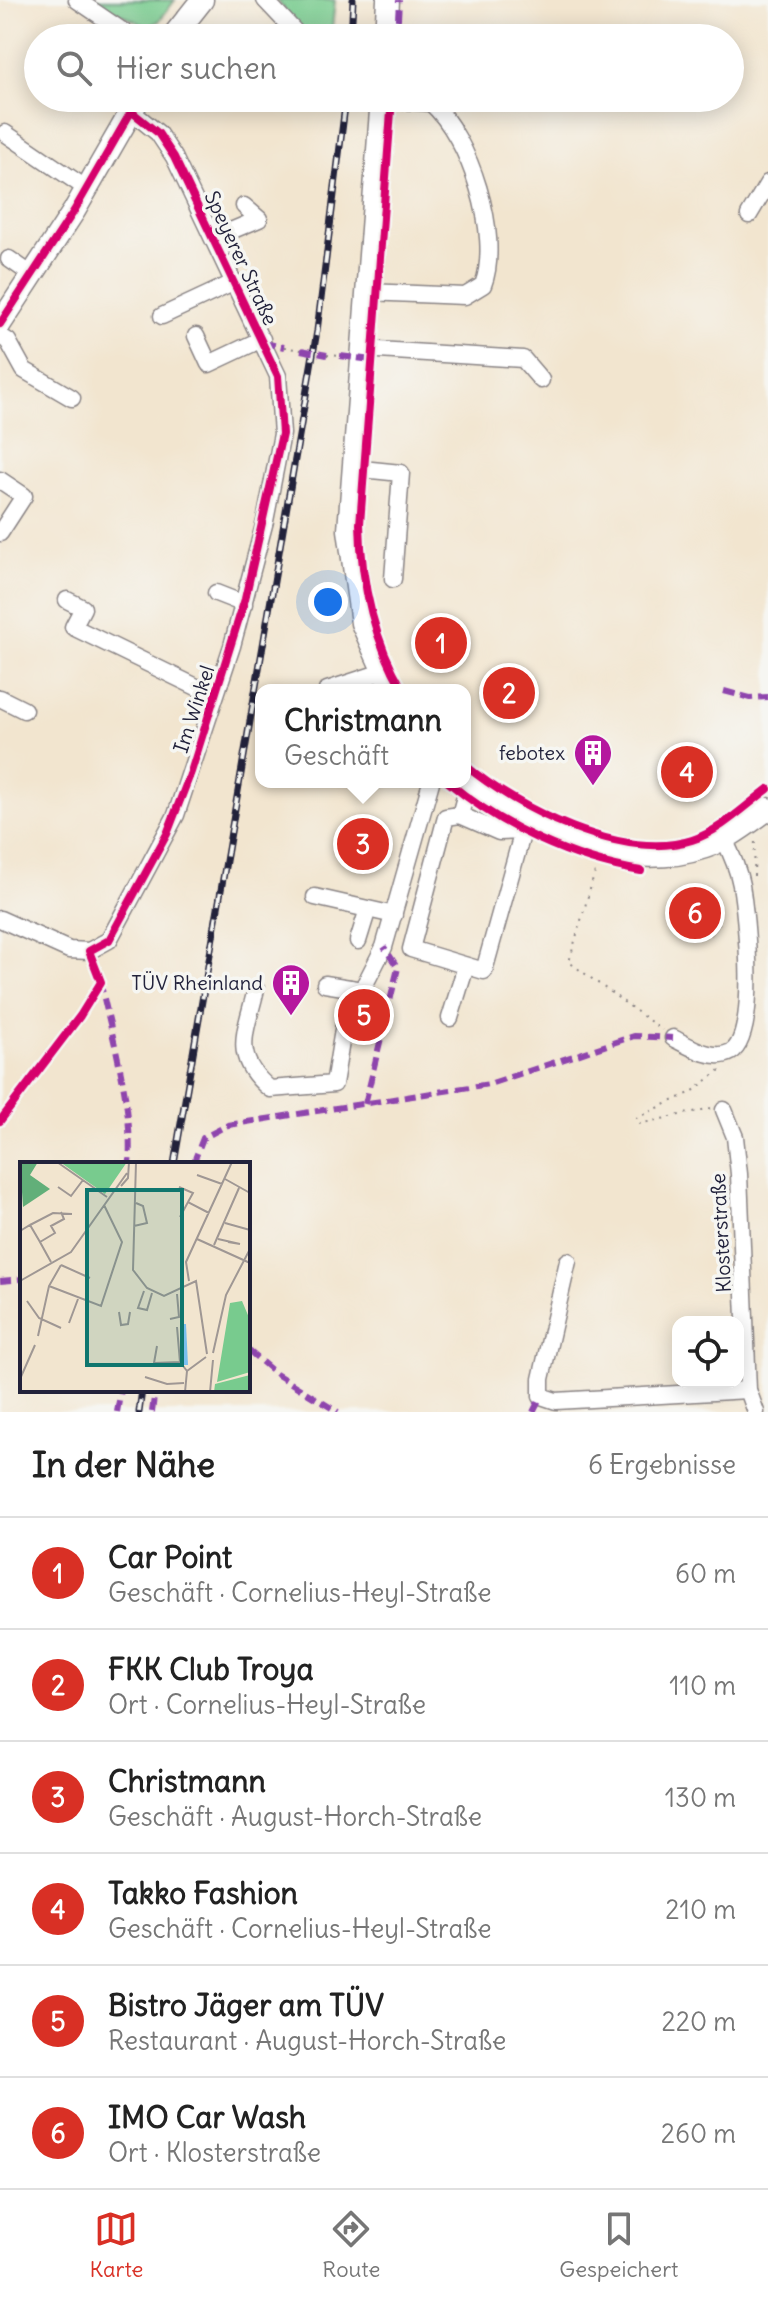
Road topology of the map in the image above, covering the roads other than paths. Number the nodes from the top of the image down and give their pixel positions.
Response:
1 (77, 0) edge
2 (202, 0) edge
3 (265, 0) edge
4 (388, 0) edge
5 (112, 24) edge
6 (183, 24) edge
7 (288, 24) edge
8 (387, 24) edge
9 (132, 112) edge
10 (142, 112) edge
11 (386, 112) edge
12 (438, 112) edge
13 (5, 133) dead end
14 (768, 183) edge
15 (87, 189) junction
16 (244, 206) dead end
17 (749, 215) dead end
18 (214, 238) junction
19 (9, 259) dead end
20 (32, 275) junction
21 (235, 282) junction
22 (367, 292) junction
23 (162, 316) dead end
24 (0, 324) edge
25 (0, 336) edge
26 (196, 336) dead end
27 (262, 339) junction
28 (362, 349) junction
29 (541, 380) dead end
30 (72, 398) dead end
31 (279, 452) joint
32 (352, 468) junction
33 (0, 480) edge
34 (0, 533) edge
35 (393, 579) dead end
36 (216, 593) dead end
37 (67, 600) dead end
38 (244, 604) junction
39 (387, 681) edge
40 (367, 684) edge
41 (215, 696) junction
42 (0, 698) edge
43 (24, 710) dead end
44 (471, 784) edge
45 (429, 788) edge
46 (466, 788) edge
47 (768, 809) edge
48 (460, 815) junction
49 (524, 826) junction
50 (724, 839) junction
51 (315, 897) dead end
52 (367, 912) junction
53 (394, 915) junction
54 (0, 919) edge
55 (358, 941) dead end
56 (466, 966) junction
57 (325, 984) dead end
58 (350, 988) junction
59 (256, 989) dead end
60 (450, 1018) dead end
61 (673, 1038) road end
62 (724, 1110) road end
63 (568, 1261) dead end
64 (752, 1404) edge

1 - 5 street
2 - 6 main road
3 - 7 street
4 - 8 main road
9 - 15 main road
10 - 18 street, Speyerer Straße
11 - 22 main road
12 - 22 street
13 - 15 street
14 - 17 street
15 - 20 main road
16 - 18 street
18 - 21 street, Speyerer Straße
19 - 20 street
20 - 24 main road
21 - 23 street
21 - 27 street, Speyerer Straße
22 - 28 main road
25 - 30 street
26 - 27 street
27 - 31 street, Speyerer Straße
28 - 29 street
28 - 32 main road
31 - 38 street, Im Winkel
32 - 35 street
32 - 39 main road
33 - 34 street
36 - 38 street
37 - 41 street
38 - 41 street, Im Winkel
39 - 40 street
41 - 54 street, Im Winkel
42 - 43 street
44 - 49 main road
45 - 53 street
46 - 48 street
47 - 50 main road
48 - 49 street
48 - 56 street
49 - 50 main road
49 - 56 street
50 - 61 street
51 - 52 street
52 - 53 street
52 - 55 street
53 - 58 street
56 - 60 street
57 - 58 street
58 - 59 street
62 - 64 street, Klosterstraße
63 - 64 street

